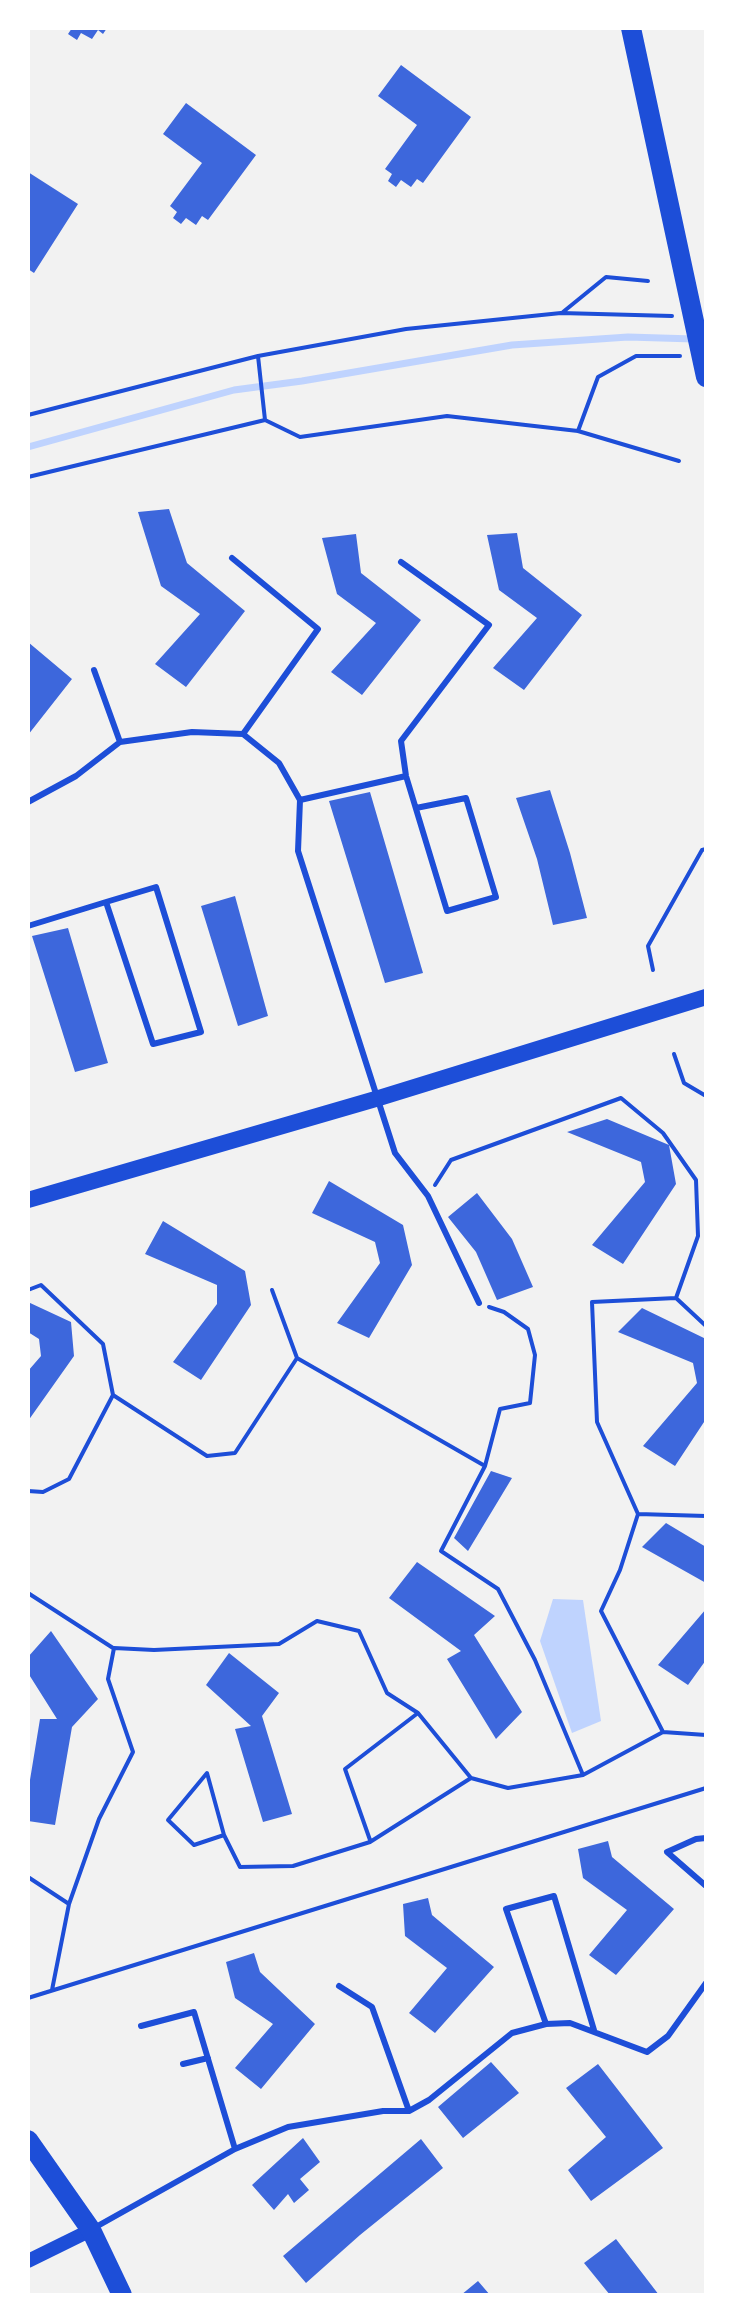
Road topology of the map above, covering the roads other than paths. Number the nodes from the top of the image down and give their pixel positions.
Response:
1 (631, 28) edge
2 (706, 375) edge
3 (232, 558) dead end
4 (401, 562) dead end
5 (94, 670) dead end
6 (243, 734) junction
7 (120, 742) junction
8 (406, 776) junction
9 (300, 800) junction
10 (28, 802) edge
11 (416, 808) junction
12 (106, 902) junction
13 (28, 926) edge
14 (706, 997) edge
15 (379, 1098) junction
16 (28, 1200) edge
17 (479, 1303) road end
18 (706, 1838) edge
19 (706, 1886) edge
20 (706, 1983) edge
21 (339, 1986) dead end
22 (546, 2024) junction
23 (141, 2026) dead end
24 (594, 2030) junction
25 (208, 2058) junction
26 (183, 2064) dead end
27 (409, 2111) junction
28 (28, 2140) edge
29 (235, 2149) junction
30 (91, 2230) junction
31 (28, 2261) edge
32 (122, 2295) edge

1 - 2 main road
3 - 6 lane
4 - 8 lane
5 - 7 lane
6 - 7 lane
6 - 9 lane
7 - 10 lane
8 - 9 lane
8 - 11 lane
9 - 15 lane
11 - 11 lane
12 - 12 lane
12 - 13 lane
14 - 15 main road
15 - 16 main road
15 - 17 lane
18 - 19 lane
20 - 24 lane
21 - 27 lane
22 - 24 lane
22 - 24 lane
22 - 27 lane
23 - 25 lane
25 - 26 lane
25 - 29 lane
27 - 29 lane
28 - 30 main road
29 - 30 lane
30 - 31 street
30 - 32 main road

